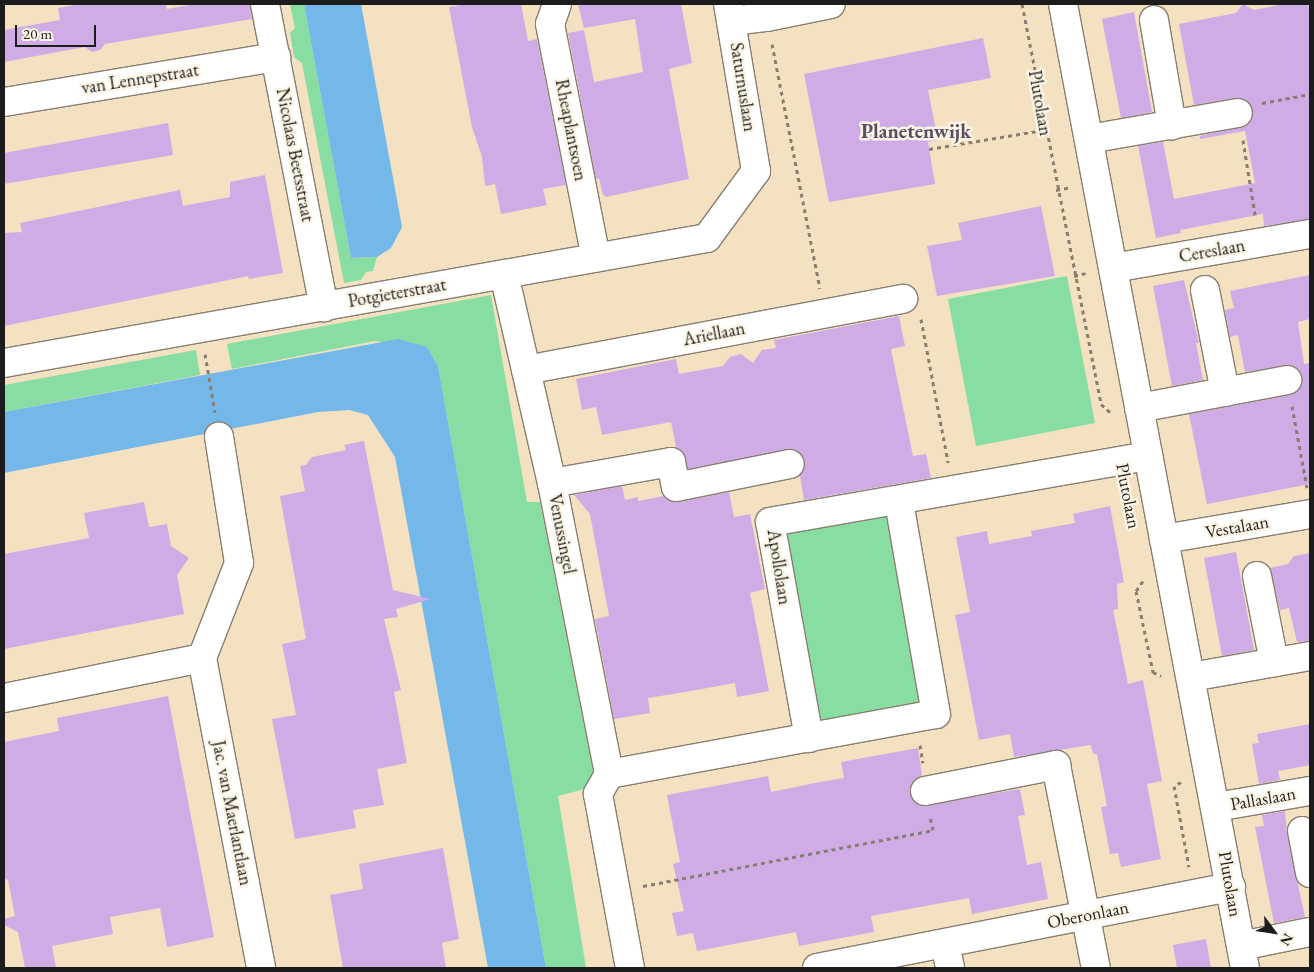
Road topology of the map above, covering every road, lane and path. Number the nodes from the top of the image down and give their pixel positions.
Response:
1 (265, 4) edge
2 (557, 4) edge
3 (831, 4) edge
4 (1022, 4) edge
5 (1063, 4) edge
6 (730, 12) edge
7 (767, 17) junction
8 (1154, 20) dead end
9 (276, 57) junction
10 (1310, 94) edge
11 (4, 102) edge
12 (1238, 113) junction
13 (1172, 125) junction
14 (1044, 130) junction
15 (1089, 139) junction
16 (929, 149) dead end
17 (756, 171) joint
18 (1310, 234) edge
19 (1260, 242) junction
20 (596, 258) junction
21 (1113, 268) junction
22 (504, 274) junction
23 (1205, 290) dead end
24 (903, 299) joint
25 (324, 307) junction
26 (824, 314) junction
27 (4, 364) edge
28 (208, 367) dead end
29 (526, 370) junction
30 (1287, 380) joint
31 (1226, 392) junction
32 (1139, 408) junction
33 (1112, 418) dead end
34 (219, 437) joint
35 (1148, 456) junction
36 (790, 464) dead end
37 (552, 483) junction
38 (953, 490) junction
39 (899, 501) junction
40 (1309, 504) edge
41 (1164, 539) junction
42 (1142, 570) dead end
43 (1257, 576) dead end
44 (1310, 656) edge
45 (202, 658) junction
46 (1274, 662) junction
47 (1163, 677) dead end
48 (1190, 677) junction
49 (4, 698) edge
50 (916, 718) junction
51 (809, 738) junction
52 (1180, 772) dead end
53 (604, 784) junction
54 (925, 791) junction
55 (1310, 791) edge
56 (1216, 807) junction
57 (1302, 831) dead end
58 (1310, 872) edge
59 (1231, 887) junction
60 (615, 891) junction
61 (1195, 894) junction
62 (1086, 916) junction
63 (1310, 932) edge
64 (947, 956) edge
65 (1243, 957) edge
66 (888, 961) edge
67 (261, 968) edge
68 (630, 968) edge
69 (817, 968) edge
70 (1096, 968) edge

1 - 9 street, Nicolaas Beetsstraat
2 - 20 street, Rheaplantsoen
3 - 7 street
4 - 14 path, Plutolaan
5 - 15 street, Plutolaan
6 - 7 street
6 - 17 street, Saturnuslaan
7 - 26 path
8 - 13 street
9 - 11 street, van Lennepstraat
9 - 25 street, Nicolaas Beetsstraat
10 - 12 path
12 - 13 street
12 - 19 path
13 - 15 street
14 - 16 path
14 - 33 path, Plutolaan
15 - 21 street, Plutolaan
17 - 20 street, Potgieterstraat
18 - 19 street, Cereslaan
19 - 21 street, Cereslaan
20 - 22 street, Potgieterstraat
21 - 32 street, Plutolaan
22 - 25 street, Potgieterstraat
22 - 29 street, Venussingel
23 - 31 street
24 - 26 street, Ariellaan
24 - 38 path
25 - 27 street, Potgieterstraat
26 - 29 street, Ariellaan
28 - 34 path
29 - 37 street, Venussingel
30 - 31 street
30 - 40 path
31 - 32 street
32 - 35 street, Plutolaan
34 - 45 street
35 - 38 street, Apollolaan
35 - 41 street, Plutolaan
36 - 37 street
37 - 53 street, Venussingel
38 - 39 street, Apollolaan
39 - 50 street
39 - 51 street, Apollolaan
40 - 41 street, Vestalaan
41 - 48 street, Plutolaan
42 - 47 path
43 - 46 street
44 - 46 street
45 - 49 street
45 - 67 street, Jac. van Maerlantlaan
46 - 48 street
48 - 56 street, Plutolaan
50 - 51 street
50 - 54 path
51 - 53 street
52 - 61 path, Plutolaan
53 - 60 street, Venussingel
54 - 60 path
54 - 62 street
55 - 56 street, Pallaslaan
56 - 59 street, Plutolaan
57 - 58 street
59 - 61 street, Oberonlaan
59 - 65 street, Plutolaan
60 - 68 street, Venussingel
61 - 62 street, Oberonlaan
62 - 64 street, Oberonlaan
62 - 70 street
63 - 65 street
64 - 66 street, Oberonlaan
66 - 69 street, Oberonlaan

